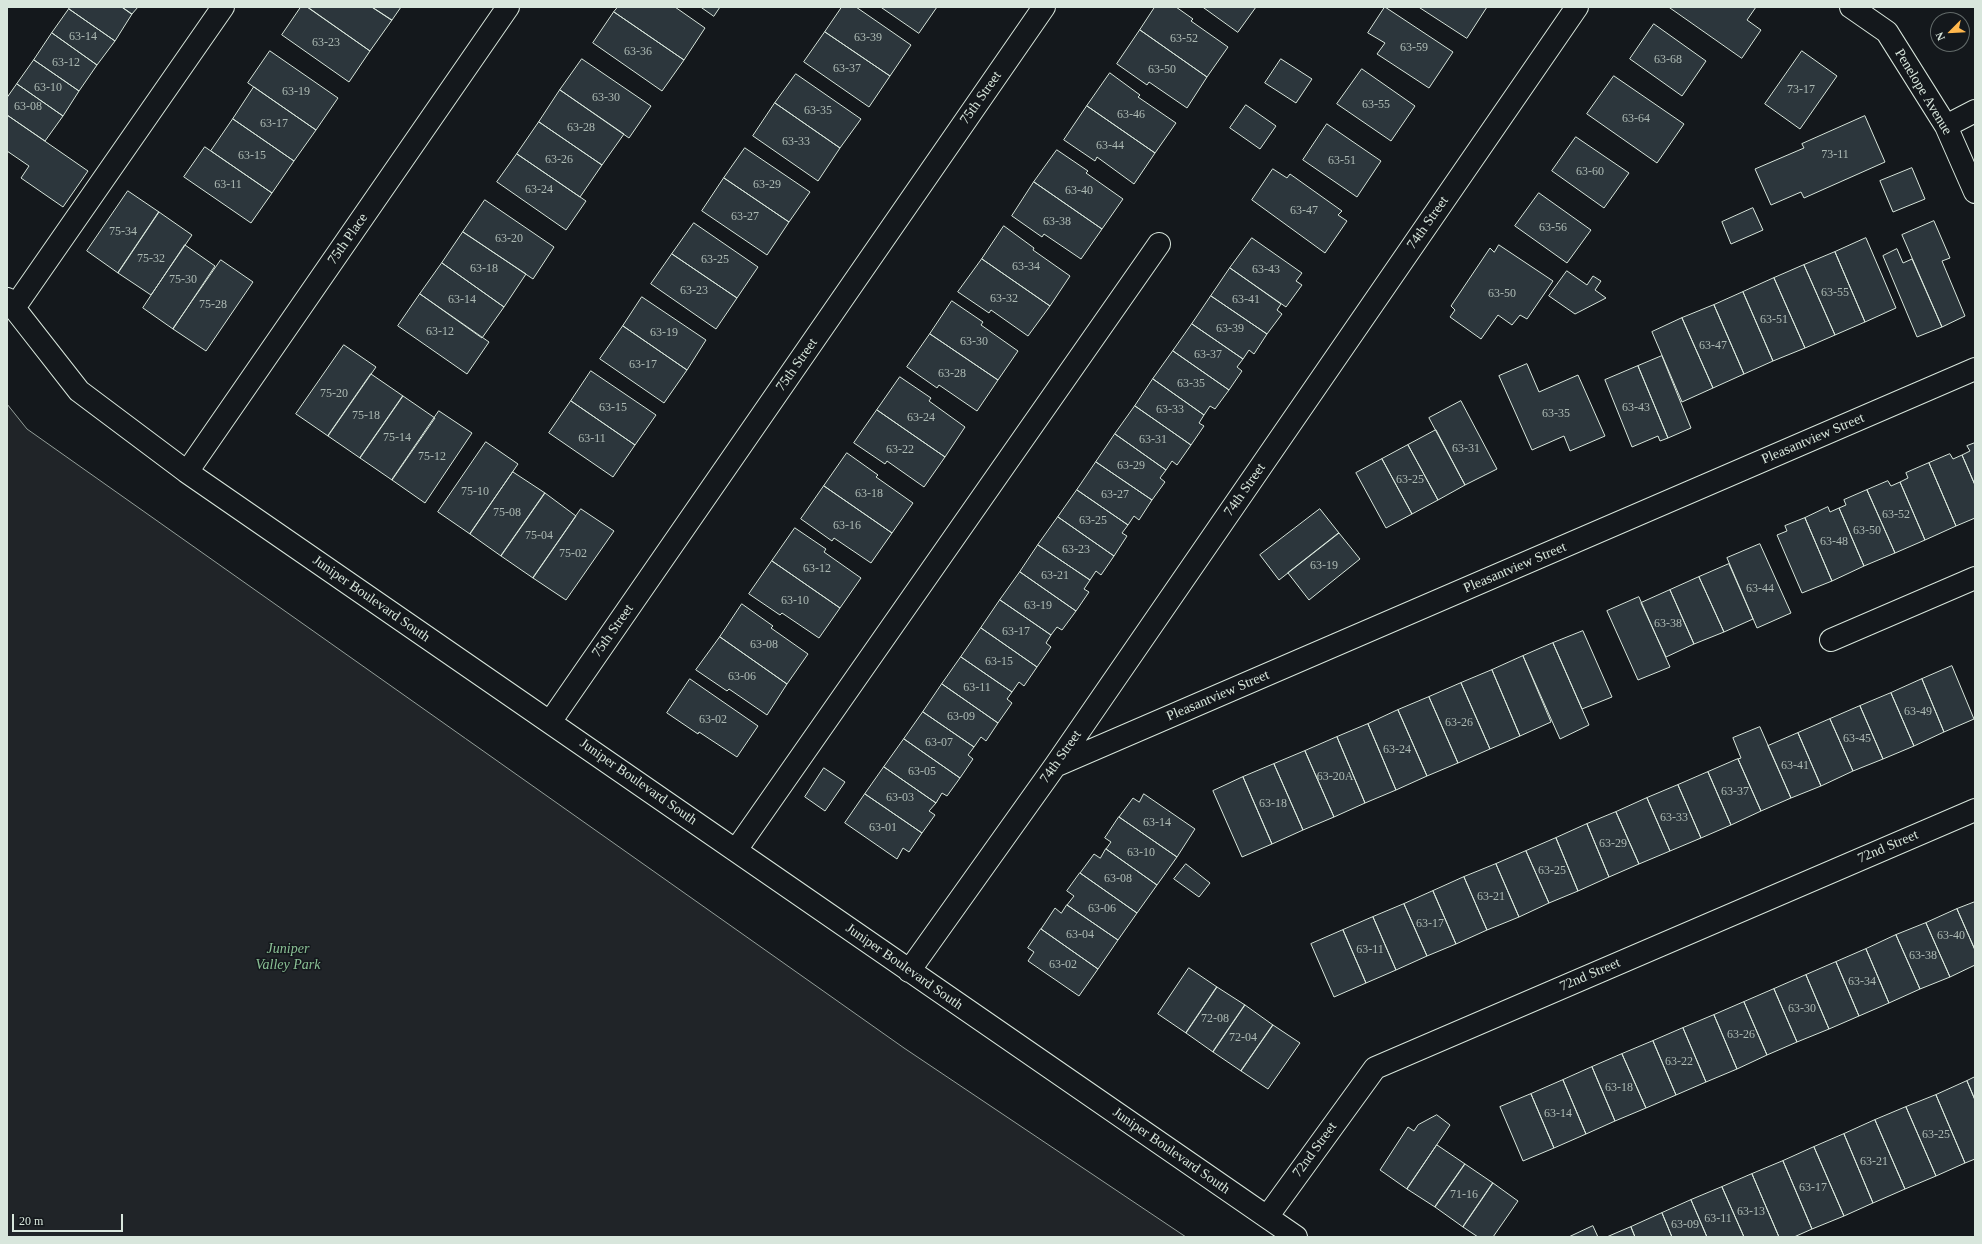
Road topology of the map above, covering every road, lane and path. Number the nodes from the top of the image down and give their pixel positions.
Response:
1 (223, 7) edge
2 (508, 7) edge
3 (1044, 7) edge
4 (1577, 7) edge
5 (1851, 7) edge
6 (1975, 111) edge
7 (1946, 126) junction
8 (1975, 192) edge
9 (1159, 244) dead end
10 (11, 303) edge
11 (1975, 369) edge
12 (187, 472) junction
13 (1975, 578) edge
14 (1831, 640) dead end
15 (550, 722) junction
16 (1055, 766) junction
17 (1975, 810) edge
18 (736, 850) junction
19 (909, 972) junction
20 (1267, 1217) junction
21 (1296, 1237) edge

1 - 10 street
2 - 12 street, 75th Place
3 - 15 street, 75th Street
4 - 16 street, 74th Street
5 - 7 street, Penelope Avenue
6 - 7 street
7 - 8 street, Penelope Avenue
9 - 18 street
10 - 12 street, Juniper Boulevard South
11 - 16 street, Pleasantview Street
12 - 15 street, Juniper Boulevard South
13 - 14 street
15 - 18 street, Juniper Boulevard South
16 - 19 street, 74th Street
17 - 20 street, 72nd Street
18 - 19 street, Juniper Boulevard South
19 - 20 street, Juniper Boulevard South
20 - 21 street, Juniper Boulevard South

